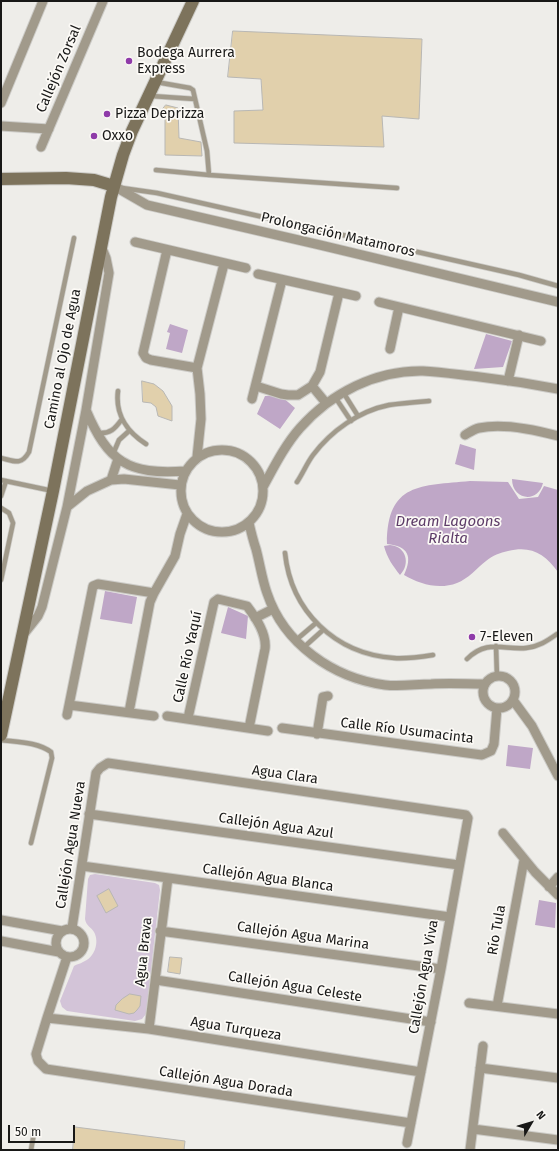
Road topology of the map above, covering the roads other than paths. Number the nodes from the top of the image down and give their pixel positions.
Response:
1 (43, 1) edge
2 (103, 1) edge
3 (193, 1) edge
4 (154, 82) junction
5 (148, 95) junction
6 (195, 99) junction
7 (1, 103) edge
8 (1, 126) edge
9 (49, 129) junction
10 (41, 147) dead end
11 (156, 170) dead end
12 (209, 175) junction
13 (1, 179) edge
14 (114, 186) junction
15 (397, 188) dead end
16 (74, 238) dead end
17 (135, 242) dead end
18 (100, 246) junction
19 (167, 250) junction
20 (224, 264) junction
21 (246, 268) dead end
22 (258, 274) dead end
23 (282, 280) junction
24 (558, 286) edge
25 (339, 293) junction
26 (356, 296) dead end
27 (379, 302) dead end
28 (558, 302) edge
29 (399, 307) junction
30 (519, 335) junction
31 (541, 341) dead end
32 (390, 349) dead end
33 (197, 368) junction
34 (508, 380) junction
35 (256, 386) junction
36 (312, 386) junction
37 (558, 388) edge
38 (118, 391) dead end
39 (343, 392) junction
40 (334, 398) junction
41 (252, 399) dead end
42 (429, 401) dead end
43 (326, 403) junction
44 (86, 410) junction
45 (358, 416) junction
46 (122, 419) junction
47 (350, 421) junction
48 (129, 430) junction
49 (97, 433) junction
50 (465, 435) dead end
51 (558, 436) edge
52 (146, 444) dead end
53 (116, 457) junction
54 (197, 457) junction
55 (1, 458) edge
56 (185, 471) junction
57 (3, 480) edge
58 (111, 480) junction
59 (297, 482) dead end
60 (180, 485) junction
61 (263, 487) junction
62 (53, 491) junction
63 (1, 496) edge
64 (67, 507) junction
65 (1, 508) edge
66 (187, 514) junction
67 (249, 523) junction
68 (285, 553) dead end
69 (3, 560) edge
70 (1, 580) edge
71 (154, 593) junction
72 (273, 609) junction
73 (254, 618) junction
74 (316, 623) junction
75 (323, 630) junction
76 (557, 634) edge
77 (23, 635) junction
78 (295, 640) junction
79 (496, 646) junction
80 (303, 648) junction
81 (433, 655) dead end
82 (468, 659) dead end
83 (497, 677) junction
84 (485, 684) junction
85 (328, 696) dead end
86 (513, 700) junction
87 (69, 705) junction
88 (497, 708) junction
89 (129, 712) junction
90 (67, 715) dead end
91 (154, 716) dead end
92 (168, 716) dead end
93 (188, 718) junction
94 (249, 728) junction
95 (282, 728) dead end
96 (268, 731) dead end
97 (317, 734) junction
98 (1, 735) edge
99 (1, 740) edge
100 (100, 768) joint
101 (558, 776) edge
102 (89, 814) junction
103 (467, 816) joint
104 (503, 833) dead end
105 (31, 843) dead end
106 (524, 860) junction
107 (459, 865) junction
108 (82, 866) junction
109 (558, 877) edge
110 (168, 878) junction
111 (548, 887) junction
112 (558, 895) edge
113 (450, 917) junction
114 (1, 920) edge
115 (72, 928) junction
116 (62, 931) junction
117 (160, 931) junction
118 (1, 941) edge
119 (63, 954) junction
120 (441, 969) junction
121 (156, 980) junction
122 (469, 1003) dead end
123 (497, 1006) junction
124 (558, 1014) edge
125 (47, 1018) junction
126 (431, 1022) junction
127 (149, 1029) junction
128 (483, 1046) dead end
129 (480, 1068) junction
130 (421, 1072) junction
131 (558, 1078) edge
132 (410, 1123) junction
133 (473, 1129) junction
134 (34, 1133) dead end
135 (558, 1140) edge
136 (407, 1143) dead end
137 (31, 1150) edge
138 (470, 1150) edge

1 - 7 street
2 - 9 street, Callejón Zorsal
3 - 4 street, Camino al Ojo de Agua
4 - 5 street, Camino al Ojo de Agua
4 - 6 lane
5 - 6 lane
5 - 14 street, Camino al Ojo de Agua
6 - 12 lane
8 - 9 street
9 - 10 street, Callejón Zorsal
11 - 12 lane
12 - 15 lane
13 - 14 street
14 - 18 street, Camino al Ojo de Agua
14 - 24 lane
14 - 28 street, Prolongación Matamoros
16 - 55 lane
17 - 19 street
18 - 44 street
18 - 62 street, Camino al Ojo de Agua
19 - 20 street
19 - 33 street
20 - 21 street
20 - 33 street
22 - 23 street
23 - 25 street
23 - 35 street
25 - 26 street
25 - 36 street
27 - 29 street
29 - 30 street
29 - 32 street
30 - 31 street
30 - 34 street
33 - 54 street
34 - 37 street
34 - 39 street
35 - 36 street
35 - 41 street
36 - 43 street
38 - 46 lane
39 - 40 street
39 - 45 lane
40 - 43 street
40 - 47 lane
42 - 45 lane
43 - 61 street
44 - 49 street
44 - 64 street
45 - 47 lane
46 - 48 lane
46 - 49 lane
47 - 59 lane
48 - 52 lane
48 - 53 lane
49 - 53 street
50 - 51 street
53 - 56 street
53 - 58 street
54 - 56 street
54 - 61 street
56 - 60 street
57 - 62 lane
57 - 63 lane
58 - 60 street
58 - 64 street
60 - 66 street
61 - 67 street
62 - 77 street, Camino al Ojo de Agua
64 - 77 street
65 - 69 lane
66 - 67 street
66 - 71 street
67 - 72 street
68 - 74 lane
69 - 70 lane
71 - 87 street
71 - 89 street
72 - 73 street
72 - 78 street
73 - 93 street, Calle Río Yaquí
73 - 94 street, Calle Río Yaquí
74 - 75 lane
74 - 78 lane
75 - 80 lane
75 - 81 lane
76 - 79 lane
77 - 98 street, Camino al Ojo de Agua
78 - 80 street
79 - 82 lane
79 - 83 lane
80 - 84 street
83 - 84 street
83 - 86 street
84 - 88 street
85 - 97 street, Calle Río Usumacinta
86 - 88 street
86 - 101 street
87 - 89 street
87 - 90 street
88 - 97 street, Calle Río Usumacinta
89 - 91 street
92 - 93 street, Calle Río Yaquí
93 - 94 street, Calle Río Yaquí
94 - 96 street, Calle Río Yaquí
95 - 97 street
99 - 105 lane
100 - 102 street, Callejón Agua Nueva
100 - 103 street, Agua Clara
102 - 107 street, Callejón Agua Azul
102 - 108 street, Callejón Agua Nueva
103 - 107 street, Callejón Agua Viva
104 - 106 street
106 - 111 street
106 - 123 street, Río Tula
107 - 113 street, Callejón Agua Viva
108 - 110 street, Callejón Agua Blanca
108 - 115 street, Callejón Agua Nueva
109 - 111 street
110 - 113 street, Callejón Agua Blanca
110 - 117 street, Agua Brava
111 - 112 street
113 - 120 street, Callejón Agua Viva
114 - 116 street
115 - 116 street
115 - 119 street
116 - 119 street
117 - 120 street, Callejón Agua Marina
117 - 121 street, Agua Brava
118 - 119 street
119 - 125 street
120 - 126 street, Callejón Agua Viva
121 - 126 street, Callejón Agua Celeste
121 - 127 street, Agua Brava
122 - 123 street
123 - 124 street
125 - 127 street, Agua Turqueza
125 - 132 street, Callejón Agua Dorada
126 - 130 street, Callejón Agua Viva
127 - 130 street, Agua Turqueza
128 - 129 street
129 - 131 street
129 - 133 street
130 - 132 street, Callejón Agua Viva
132 - 136 street, Callejón Agua Viva
133 - 135 street
133 - 138 street
134 - 137 lane

